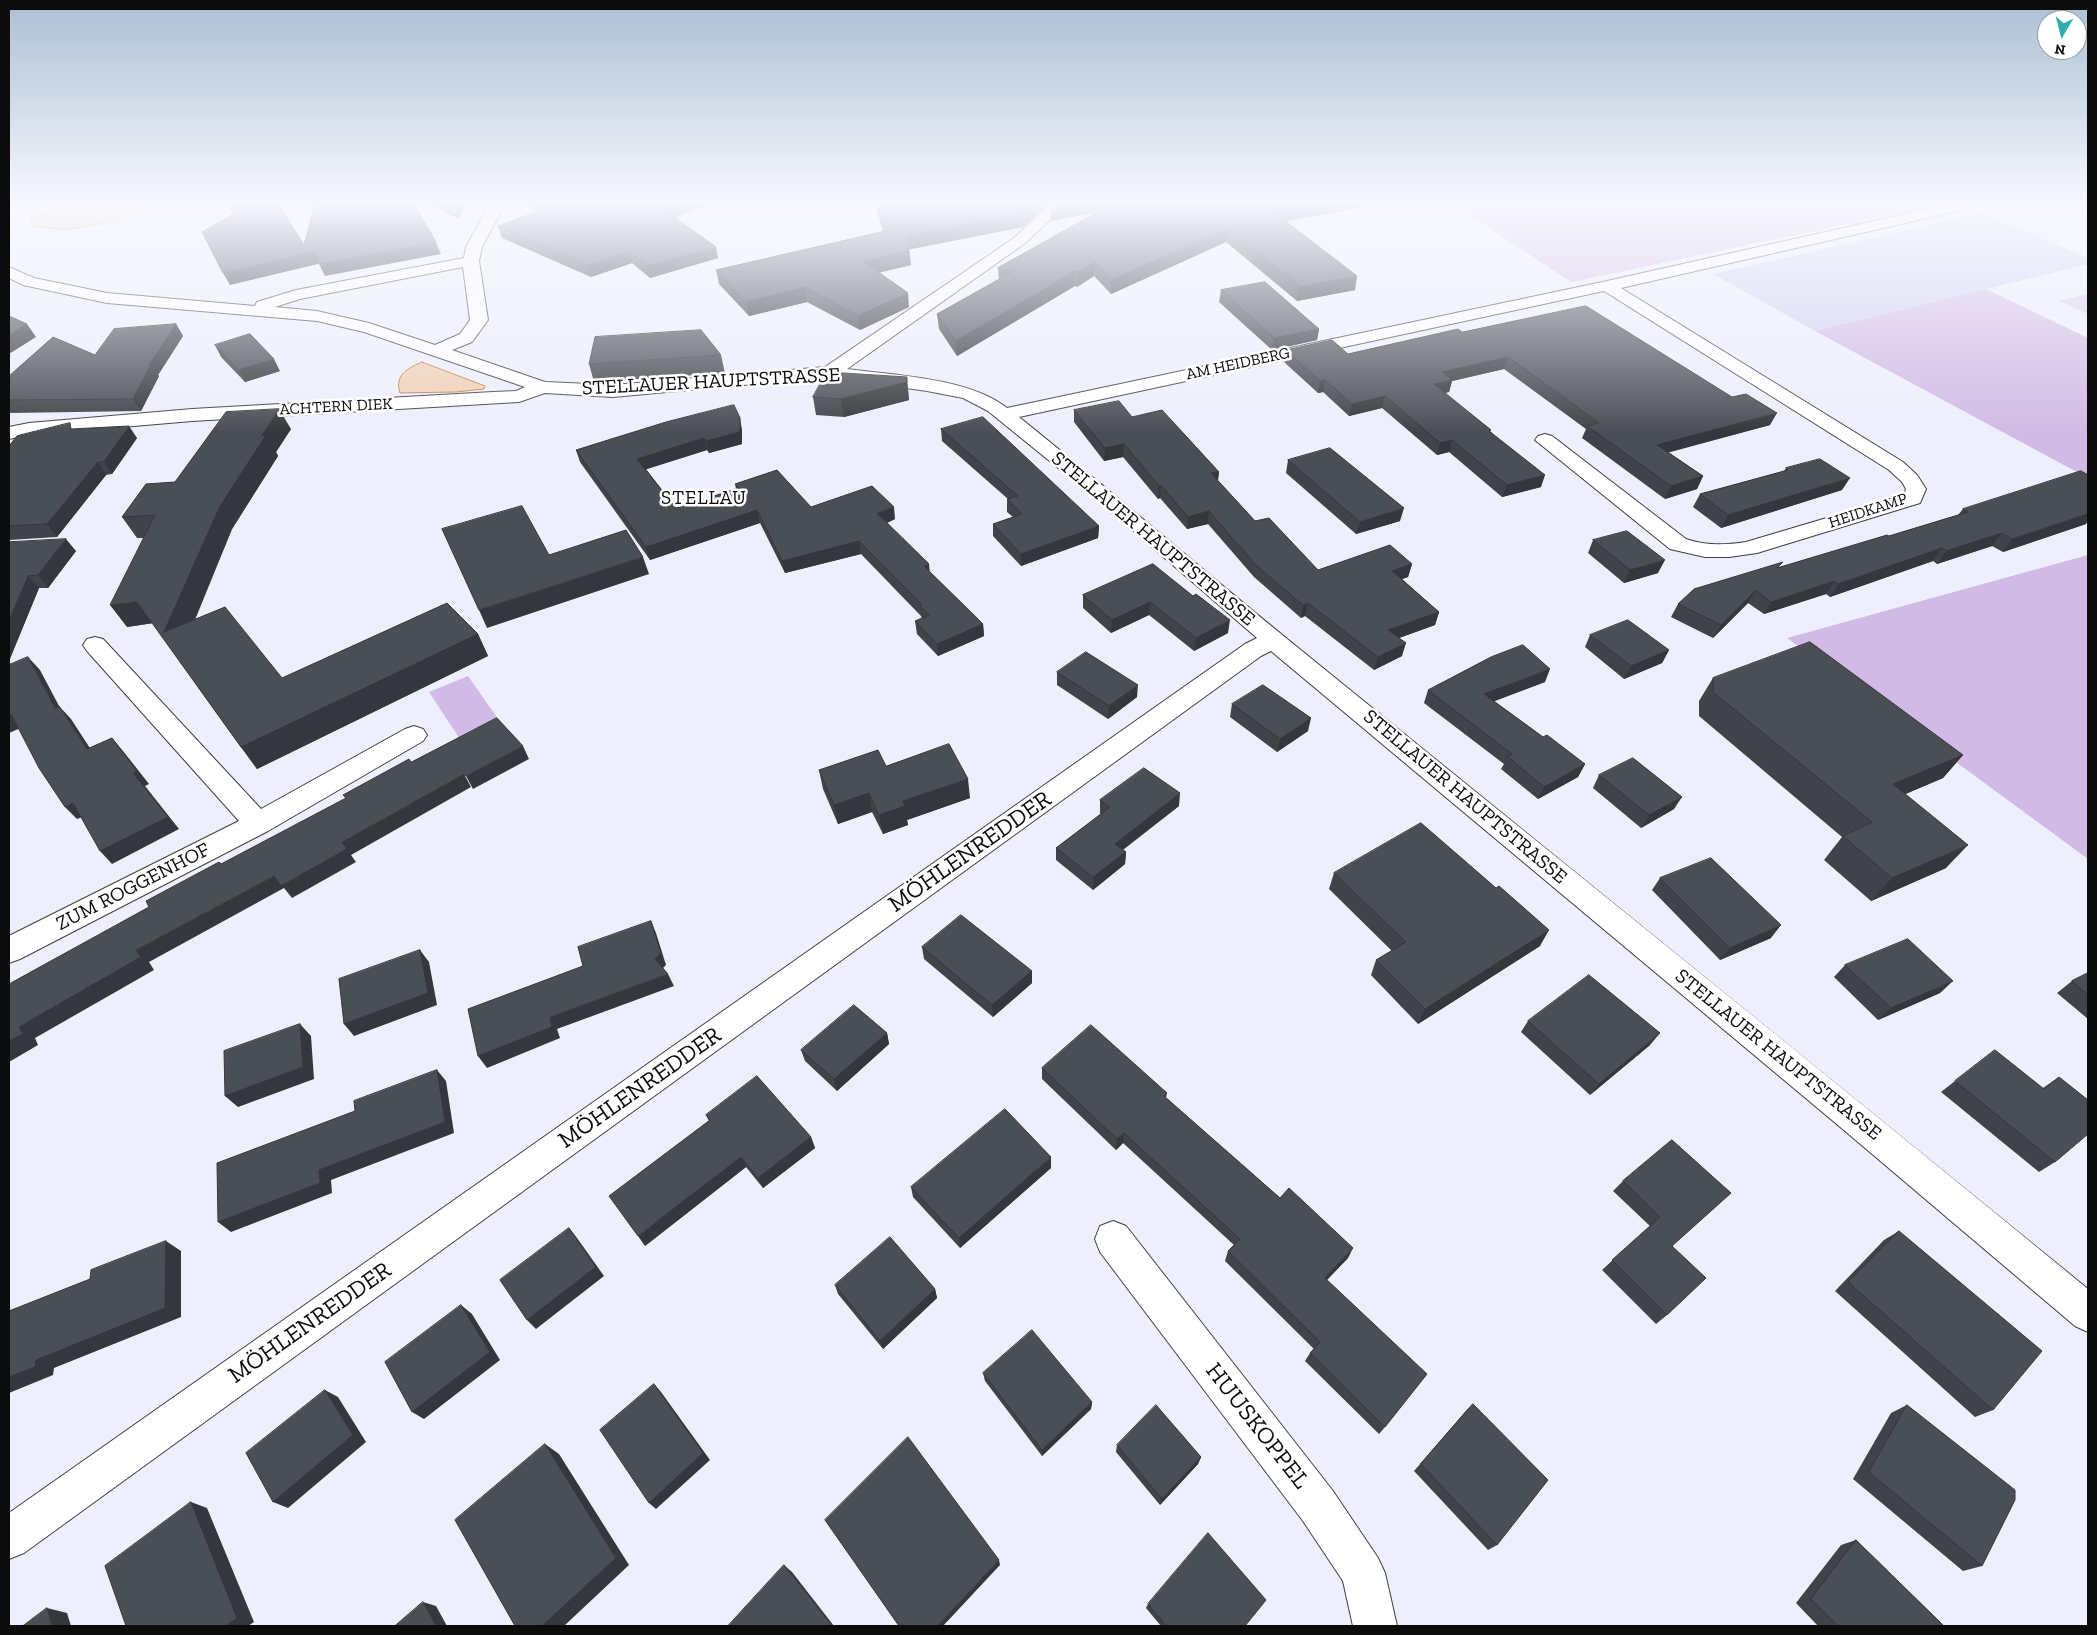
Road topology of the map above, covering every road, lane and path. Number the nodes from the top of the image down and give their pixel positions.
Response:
1 (17, 280) edge
2 (372, 280) edge
3 (473, 280) edge
4 (962, 280) edge
5 (1632, 280) edge
6 (1607, 286) junction
7 (252, 309) junction
8 (438, 350) junction
9 (830, 372) junction
10 (543, 386) junction
11 (1004, 414) junction
12 (9, 433) edge
13 (1544, 440) dead end
14 (1273, 640) junction
15 (95, 645) dead end
16 (414, 735) dead end
17 (258, 824) junction
18 (9, 950) edge
19 (1112, 1239) dead end
20 (2088, 1313) edge
21 (9, 1538) edge
22 (1375, 1626) edge

1 - 7 street, STELLAUER HAUPTSTRASSE
2 - 7 street
3 - 8 street
4 - 9 street
5 - 6 street, AM HEIDBERG
6 - 11 street, AM HEIDBERG
6 - 13 street, HEIDKAMP
7 - 8 street, STELLAUER HAUPTSTRASSE
8 - 10 street, STELLAUER HAUPTSTRASSE
9 - 10 street, STELLAUER HAUPTSTRASSE
9 - 11 street, STELLAUER HAUPTSTRASSE
10 - 12 street, ACHTERN DIEK
11 - 14 street, STELLAUER HAUPTSTRASSE
14 - 20 street, STELLAUER HAUPTSTRASSE
14 - 21 street, MÖHLENREDDER
15 - 17 street
16 - 17 street, ZUM ROGGENHOF
17 - 18 street, ZUM ROGGENHOF
19 - 22 street, HUUSKOPPEL

